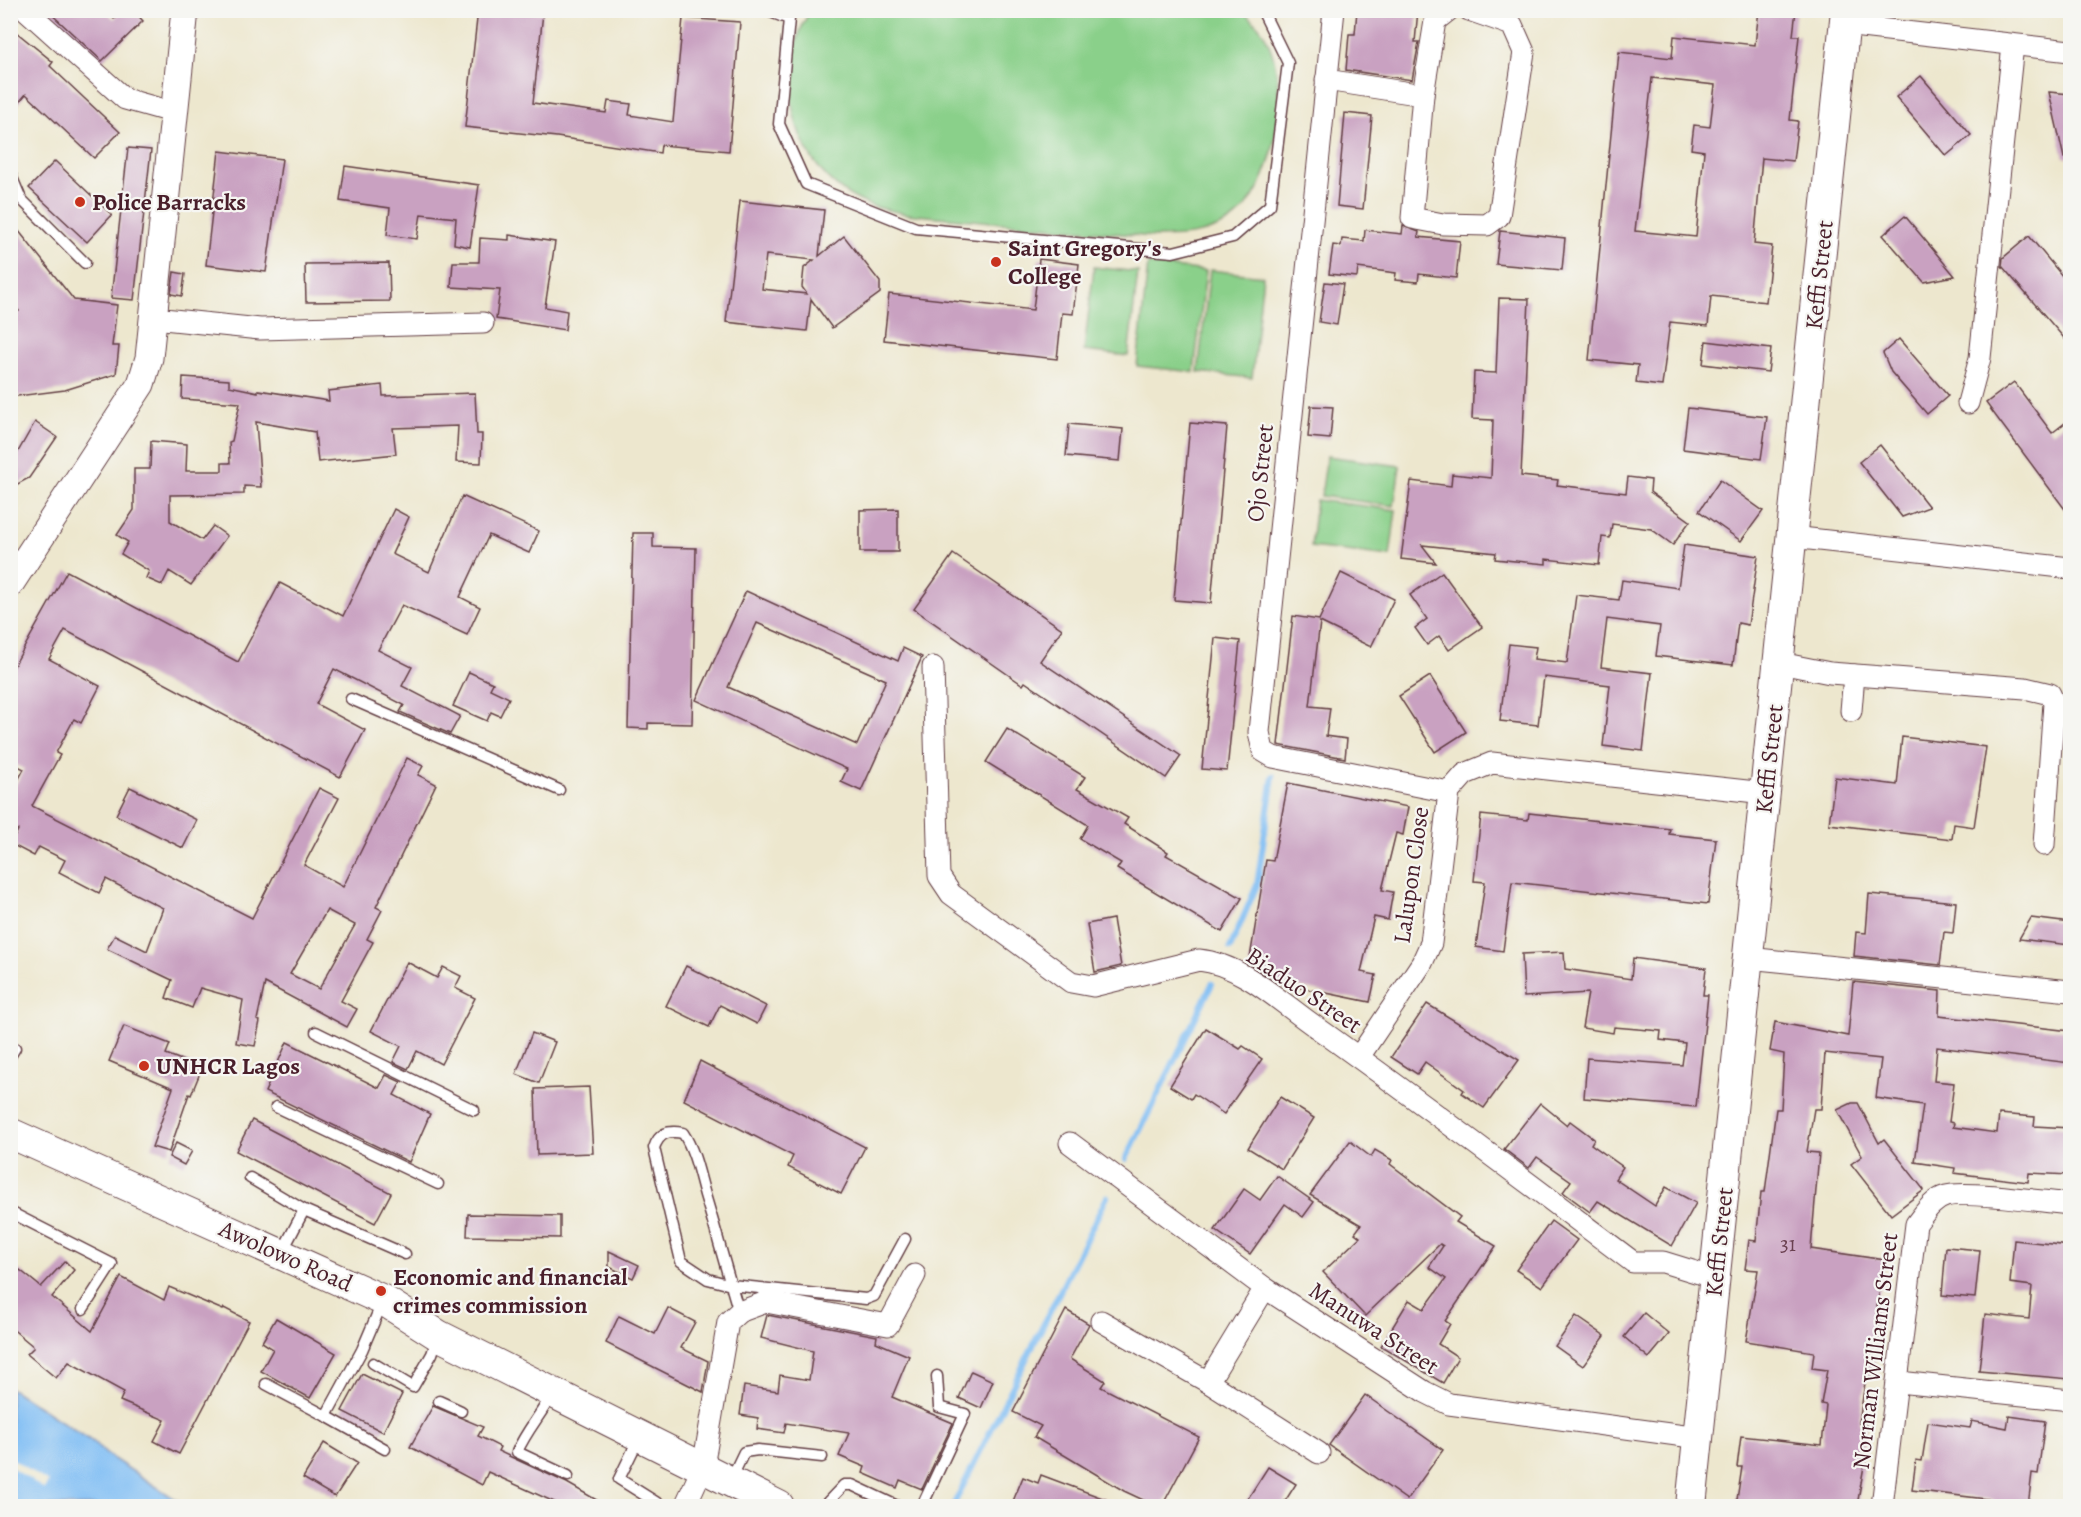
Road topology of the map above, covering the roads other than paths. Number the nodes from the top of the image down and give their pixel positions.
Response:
1 (26, 10) edge
2 (185, 10) edge
3 (765, 10) edge
4 (1262, 10) edge
5 (1334, 10) edge
6 (1449, 10) edge
7 (1469, 10) edge
8 (792, 15) edge
9 (1845, 18) edge
10 (2013, 45) junction
11 (2070, 51) edge
12 (1326, 80) junction
13 (1423, 95) junction
14 (175, 113) junction
15 (10, 173) edge
16 (85, 263) dead end
17 (154, 318) junction
18 (491, 325) dead end
19 (1968, 403) dead end
20 (1792, 537) junction
21 (2070, 568) edge
22 (11, 584) edge
23 (1780, 663) junction
24 (933, 667) dead end
25 (1854, 675) junction
26 (351, 699) dead end
27 (1851, 711) dead end
28 (559, 790) dead end
29 (1449, 792) junction
30 (1765, 793) junction
31 (2044, 845) dead end
32 (1748, 958) junction
33 (2070, 991) edge
34 (316, 1032) dead end
35 (1359, 1057) junction
36 (276, 1107) dead end
37 (474, 1110) dead end
38 (10, 1133) edge
39 (1070, 1143) dead end
40 (10, 1154) edge
41 (250, 1178) dead end
42 (438, 1184) dead end
43 (2070, 1204) edge
44 (304, 1210) junction
45 (10, 1212) edge
46 (904, 1239) dead end
47 (280, 1254) junction
48 (405, 1254) dead end
49 (915, 1275) dead end
50 (1715, 1278) junction
51 (731, 1285) junction
52 (1265, 1288) junction
53 (84, 1309) dead end
54 (379, 1310) junction
55 (739, 1312) junction
56 (1101, 1321) dead end
57 (435, 1344) junction
58 (373, 1363) dead end
59 (937, 1376) dead end
60 (1208, 1382) junction
61 (1899, 1382) junction
62 (266, 1384) dead end
63 (2070, 1400) edge
64 (439, 1401) dead end
65 (547, 1403) junction
66 (461, 1411) dead end
67 (326, 1416) junction
68 (1699, 1438) junction
69 (634, 1446) junction
70 (385, 1449) dead end
71 (1319, 1453) dead end
72 (822, 1457) dead end
73 (568, 1476) dead end
74 (695, 1487) edge
75 (733, 1494) edge
76 (769, 1505) edge
77 (662, 1506) edge
78 (824, 1506) edge
79 (897, 1506) edge
80 (922, 1506) edge
81 (1691, 1506) edge
82 (1882, 1506) edge

1 - 14 street
2 - 14 street
3 - 8 lane
4 - 8 lane
5 - 12 street, Ojo Street
6 - 13 street
7 - 13 street
9 - 10 street
9 - 20 main road, Keffi Street
10 - 11 street
10 - 19 street
12 - 13 street
12 - 29 street, Ojo Street
14 - 17 street
15 - 16 lane
17 - 18 street
17 - 22 street
20 - 21 street
20 - 23 main road, Keffi Street
23 - 25 street
23 - 30 main road, Keffi Street
24 - 35 street, Biaduo Street
25 - 27 street
25 - 31 street
26 - 28 lane
29 - 30 street, Lalupon Close
29 - 35 street, Lalupon Close
30 - 32 main road, Keffi Street
32 - 33 street
32 - 50 main road, Keffi Street
34 - 37 lane
35 - 50 street, Biaduo Street
36 - 42 lane
38 - 47 main road, Awolowo Road
39 - 52 street, Manuwa Street
40 - 54 main road, Awolowo Road
41 - 44 lane
43 - 61 street, Norman Williams Street
44 - 47 lane
44 - 48 lane
45 - 53 lane
46 - 51 lane
47 - 54 main road, Awolowo Road
49 - 55 street
50 - 68 main road, Keffi Street
51 - 51 lane
51 - 55 lane
52 - 60 street
52 - 68 street, Manuwa Street
54 - 57 main road, Awolowo Road
54 - 67 lane
55 - 74 street
56 - 60 street
57 - 58 lane
57 - 65 main road, Awolowo Road
59 - 80 lane
60 - 71 street
61 - 63 street
61 - 82 street, Norman Williams Street
62 - 67 lane
64 - 66 lane
65 - 69 main road, Awolowo Road
65 - 73 lane
67 - 70 lane
68 - 81 main road, Keffi Street
69 - 74 main road, Awolowo Road
69 - 77 lane
72 - 75 lane
74 - 75 main road, Awolowo Road
75 - 76 main road, Awolowo Road
78 - 79 lane

